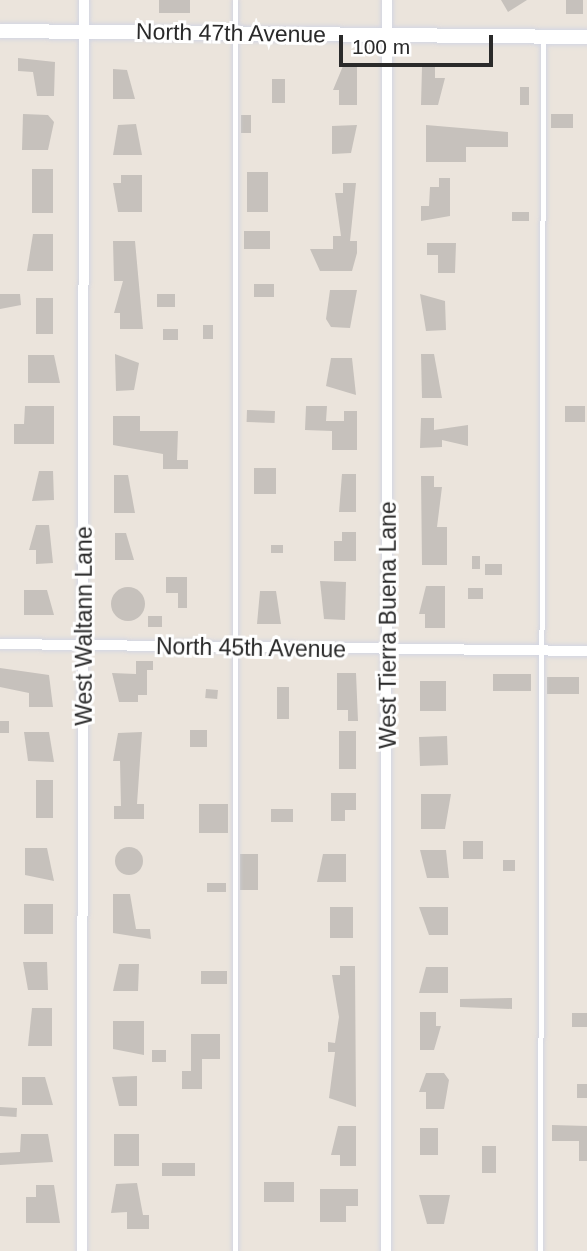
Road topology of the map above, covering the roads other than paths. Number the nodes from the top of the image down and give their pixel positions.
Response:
1 (84, 0) edge
2 (235, 0) edge
3 (387, 0) edge
4 (0, 31) edge
5 (84, 31) junction
6 (235, 33) junction
7 (388, 36) junction
8 (543, 37) junction
9 (587, 37) edge
10 (0, 644) edge
11 (84, 645) junction
12 (235, 649) junction
13 (389, 650) junction
14 (540, 650) junction
15 (587, 651) edge
16 (82, 1251) edge
17 (234, 1251) edge
18 (386, 1251) edge
19 (540, 1251) edge

1 - 5 street, West Waltann Lane
2 - 6 lane
3 - 7 street, West Tierra Buena Lane
4 - 5 street, North 47th Avenue
5 - 6 street, North 47th Avenue
5 - 11 street, West Waltann Lane
6 - 7 street, North 47th Avenue
6 - 12 lane
7 - 8 street, North 47th Avenue
7 - 13 street, West Tierra Buena Lane
8 - 9 street, North 47th Avenue
8 - 14 lane
10 - 11 street, North 45th Avenue
11 - 12 street, North 45th Avenue
11 - 16 street, West Waltann Lane
12 - 13 street, North 45th Avenue
12 - 17 lane
13 - 14 street, North 45th Avenue
13 - 18 street, West Tierra Buena Lane
14 - 15 street, North 45th Avenue
14 - 19 lane

